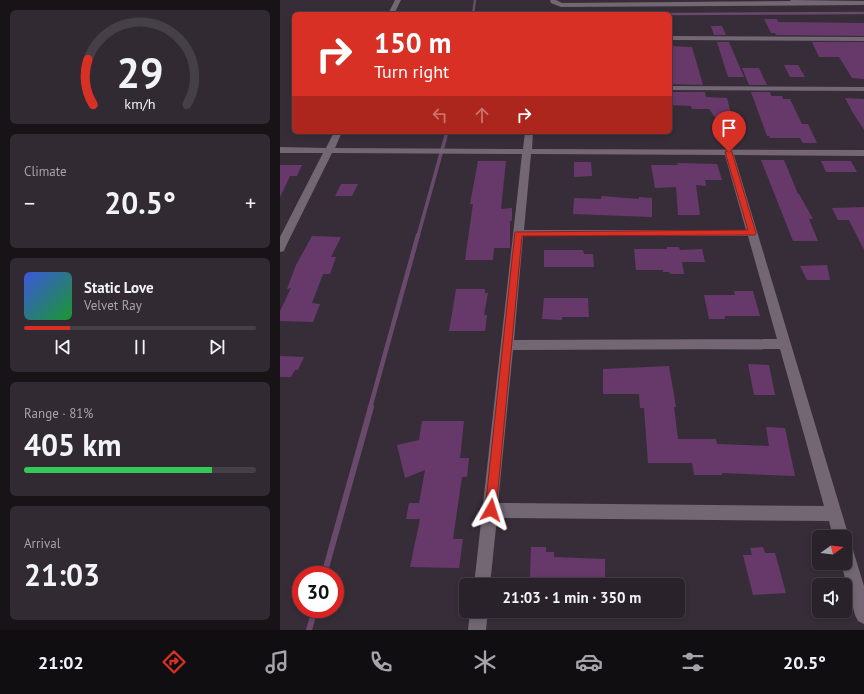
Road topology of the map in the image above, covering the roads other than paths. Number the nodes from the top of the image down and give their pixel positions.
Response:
1 (398, 0) edge
2 (553, 0) edge
3 (794, 2) edge
4 (864, 3) edge
5 (392, 12) edge
6 (672, 38) edge
7 (864, 38) edge
8 (672, 88) edge
9 (864, 89) edge
10 (337, 134) edge
11 (529, 134) edge
12 (280, 150) edge
13 (330, 150) junction
14 (527, 151) junction
15 (729, 152) junction
16 (864, 153) edge
17 (518, 233) junction
18 (752, 233) junction
19 (280, 248) edge
20 (785, 344) junction
21 (507, 345) junction
22 (491, 510) junction
23 (834, 514) junction
24 (839, 530) edge
25 (851, 570) edge
26 (483, 578) edge
27 (864, 615) edge
28 (479, 618) edge
29 (477, 630) edge

1 - 5 street
2 - 3 street
3 - 4 street
6 - 7 street
8 - 9 street
10 - 13 street
11 - 14 street
12 - 13 street
13 - 14 street
13 - 19 street
14 - 15 street
14 - 17 street
15 - 16 street
15 - 18 street
17 - 18 street
17 - 21 street
18 - 20 street
20 - 21 street
20 - 23 street
21 - 22 street
22 - 23 street
22 - 26 street
23 - 24 street
25 - 27 street
28 - 29 street

